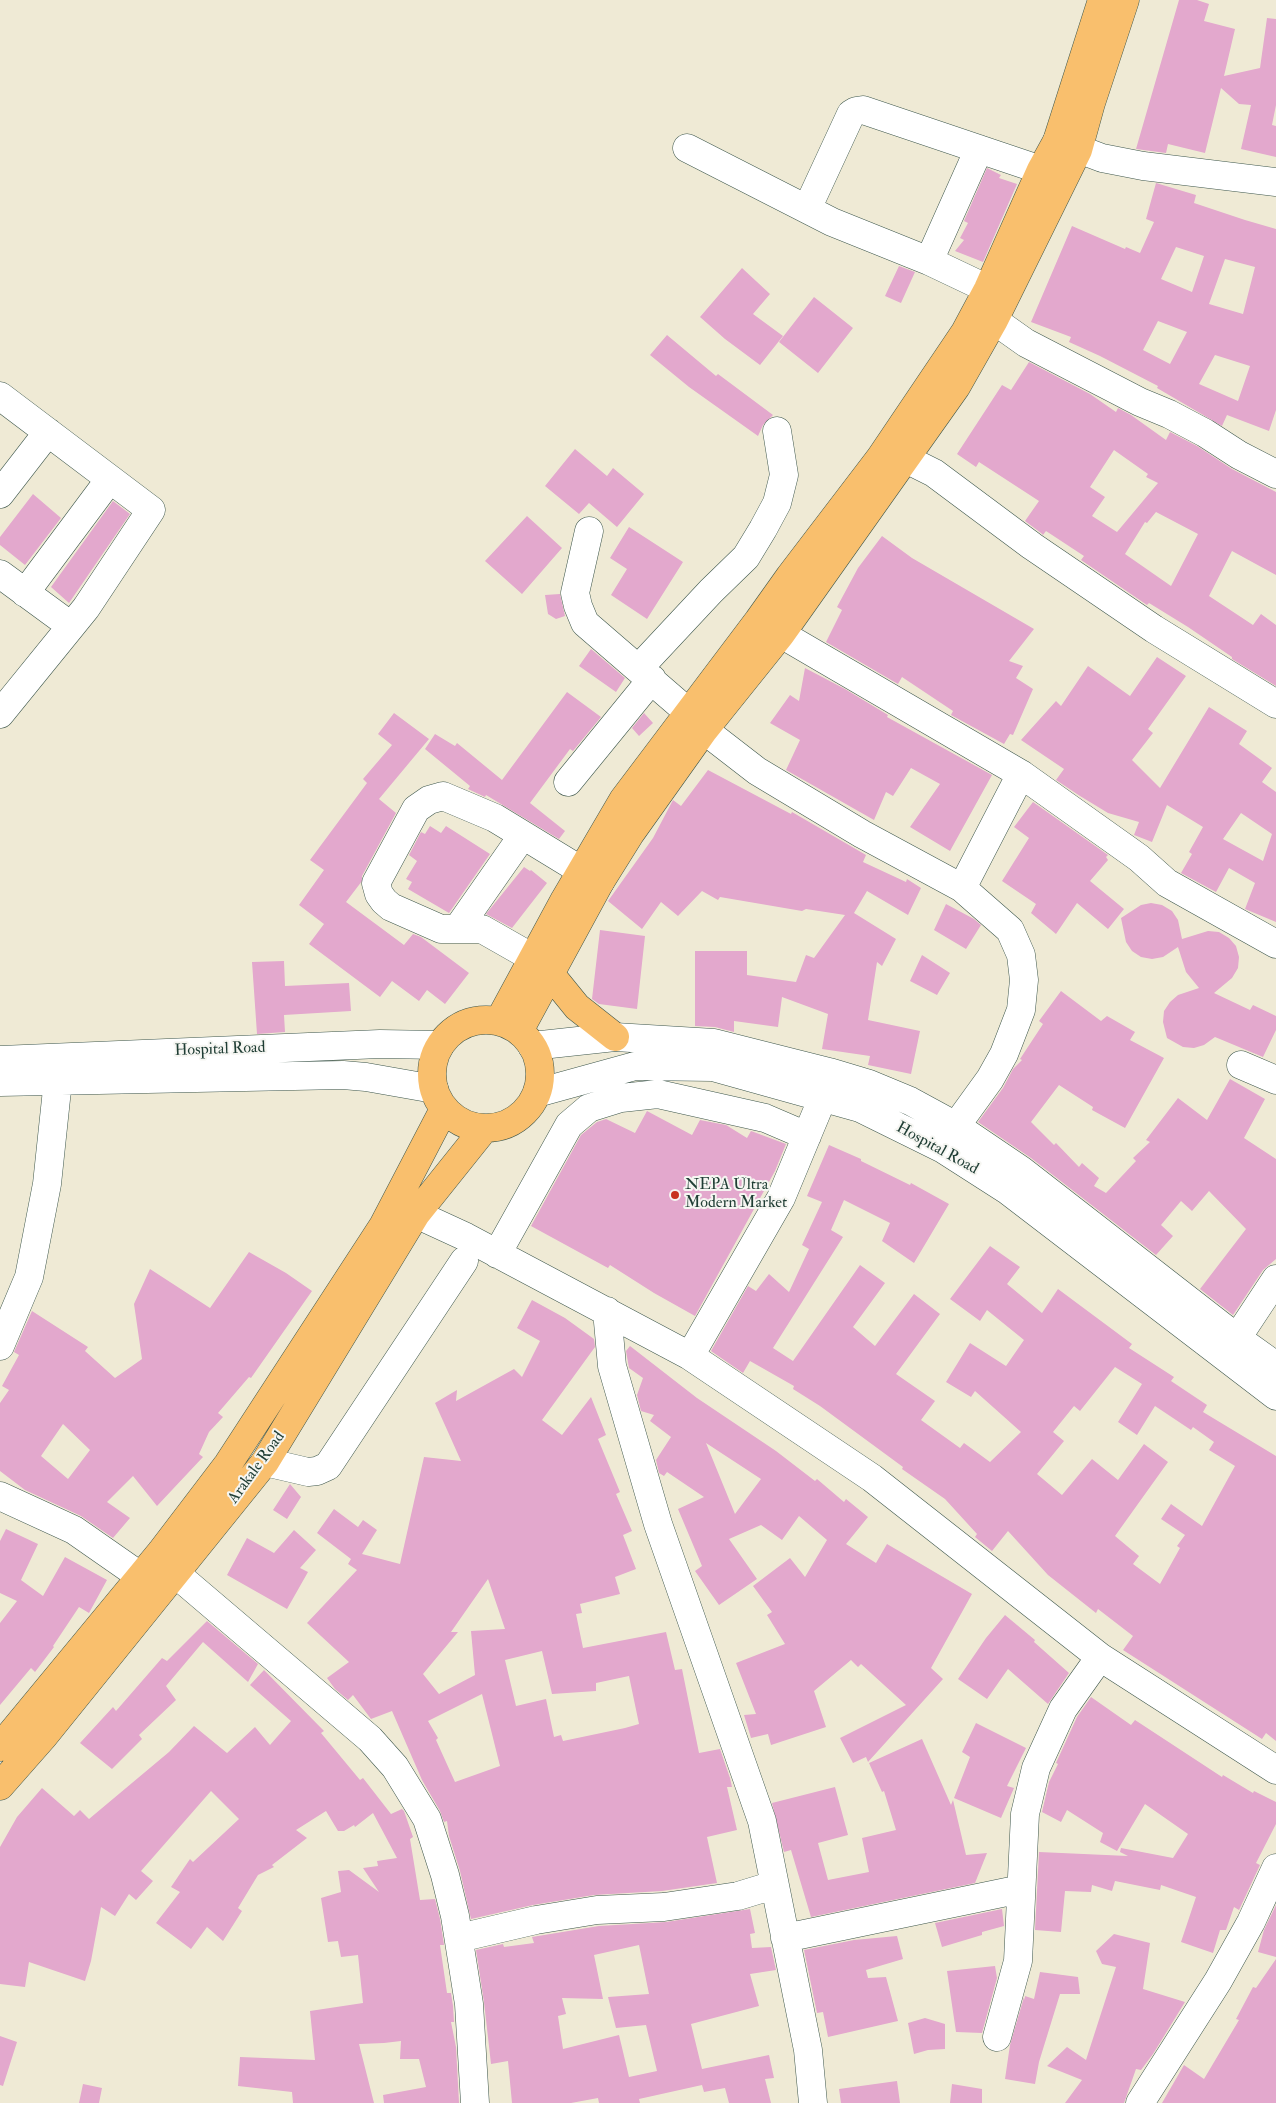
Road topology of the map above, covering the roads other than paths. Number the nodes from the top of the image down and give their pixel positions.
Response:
1 (1102, 0) edge
2 (1125, 0) edge
3 (1068, 146) junction
4 (687, 148) dead end
5 (979, 149) junction
6 (1041, 170) junction
7 (1276, 182) edge
8 (807, 209) junction
9 (929, 261) junction
10 (986, 306) junction
11 (0, 396) edge
12 (777, 431) dead end
13 (48, 432) junction
14 (906, 459) junction
15 (1276, 474) edge
16 (110, 479) junction
17 (0, 494) edge
18 (589, 532) dead end
19 (0, 574) edge
20 (25, 593) junction
21 (71, 626) junction
22 (780, 634) junction
23 (646, 673) junction
24 (8, 686) edge
25 (1276, 704) edge
26 (0, 714) edge
27 (696, 721) junction
28 (1021, 774) junction
29 (568, 782) dead end
30 (523, 835) junction
31 (591, 876) junction
32 (962, 888) junction
33 (458, 928) junction
34 (1276, 944) edge
35 (542, 967) junction
36 (517, 1032) junction
37 (615, 1037) junction
38 (440, 1045) junction
39 (0, 1060) edge
40 (1241, 1065) dead end
41 (58, 1080) junction
42 (1276, 1080) edge
43 (0, 1082) edge
44 (537, 1093) junction
45 (822, 1097) junction
46 (439, 1099) junction
47 (956, 1126) junction
48 (484, 1129) junction
49 (807, 1136) junction
50 (416, 1214) junction
51 (497, 1254) junction
52 (464, 1260) dead end
53 (1276, 1279) edge
54 (606, 1312) junction
55 (1237, 1338) junction
56 (0, 1346) edge
57 (690, 1356) junction
58 (1276, 1366) edge
59 (1276, 1396) edge
60 (265, 1462) junction
61 (0, 1496) edge
62 (176, 1574) junction
63 (140, 1576) junction
64 (1100, 1657) junction
65 (5, 1736) edge
66 (1276, 1770) edge
67 (0, 1786) edge
68 (1276, 1868) edge
69 (774, 1886) junction
70 (1021, 1889) junction
71 (459, 1938) junction
72 (784, 1938) junction
73 (997, 2037) dead end
74 (475, 2103) edge
75 (813, 2103) edge
76 (1140, 2103) edge

1 - 3 main road
2 - 3 main road
3 - 6 main road
3 - 7 street
3 - 10 main road
4 - 8 street
5 - 6 street
5 - 8 street
5 - 9 street
6 - 10 main road
8 - 9 street
9 - 10 street
10 - 14 main road
10 - 15 street
10 - 27 main road
11 - 13 street
12 - 23 street
13 - 16 street
13 - 17 street
14 - 22 main road
14 - 25 street
16 - 20 street
16 - 21 street
18 - 23 street
19 - 20 street
20 - 21 street
21 - 24 street
22 - 27 main road
22 - 28 street
23 - 27 street
23 - 29 street
24 - 26 street
27 - 31 main road
27 - 32 street
28 - 32 street
28 - 34 street
30 - 31 street
30 - 33 street
30 - 33 street
31 - 35 main road
32 - 47 street
33 - 35 street
35 - 36 main road
35 - 37 main road
36 - 37 street, Hospital Road
36 - 38 main road
36 - 44 main road
37 - 47 street, Hospital Road
38 - 39 street, Hospital Road
38 - 46 main road
40 - 42 street
41 - 43 street, Hospital Road
41 - 46 street, Hospital Road
41 - 56 street
44 - 45 street, Hospital Road
44 - 48 main road
45 - 49 street
45 - 59 street, Hospital Road
46 - 48 main road
46 - 63 main road, Arakale Road
47 - 55 street, Hospital Road
48 - 50 main road, Arakale Road
49 - 51 street
49 - 57 street
50 - 51 street
50 - 60 main road, Arakale Road
51 - 54 street
52 - 60 street
53 - 55 street
54 - 57 street
54 - 69 street
55 - 58 street, Hospital Road
57 - 64 street
60 - 62 main road, Arakale Road
61 - 63 street
62 - 67 main road, Arakale Road
62 - 71 street
63 - 65 main road, Arakale Road
64 - 66 street
64 - 70 street
68 - 76 street
69 - 71 street
69 - 72 street
70 - 72 street
70 - 73 street
71 - 74 street
72 - 75 street

